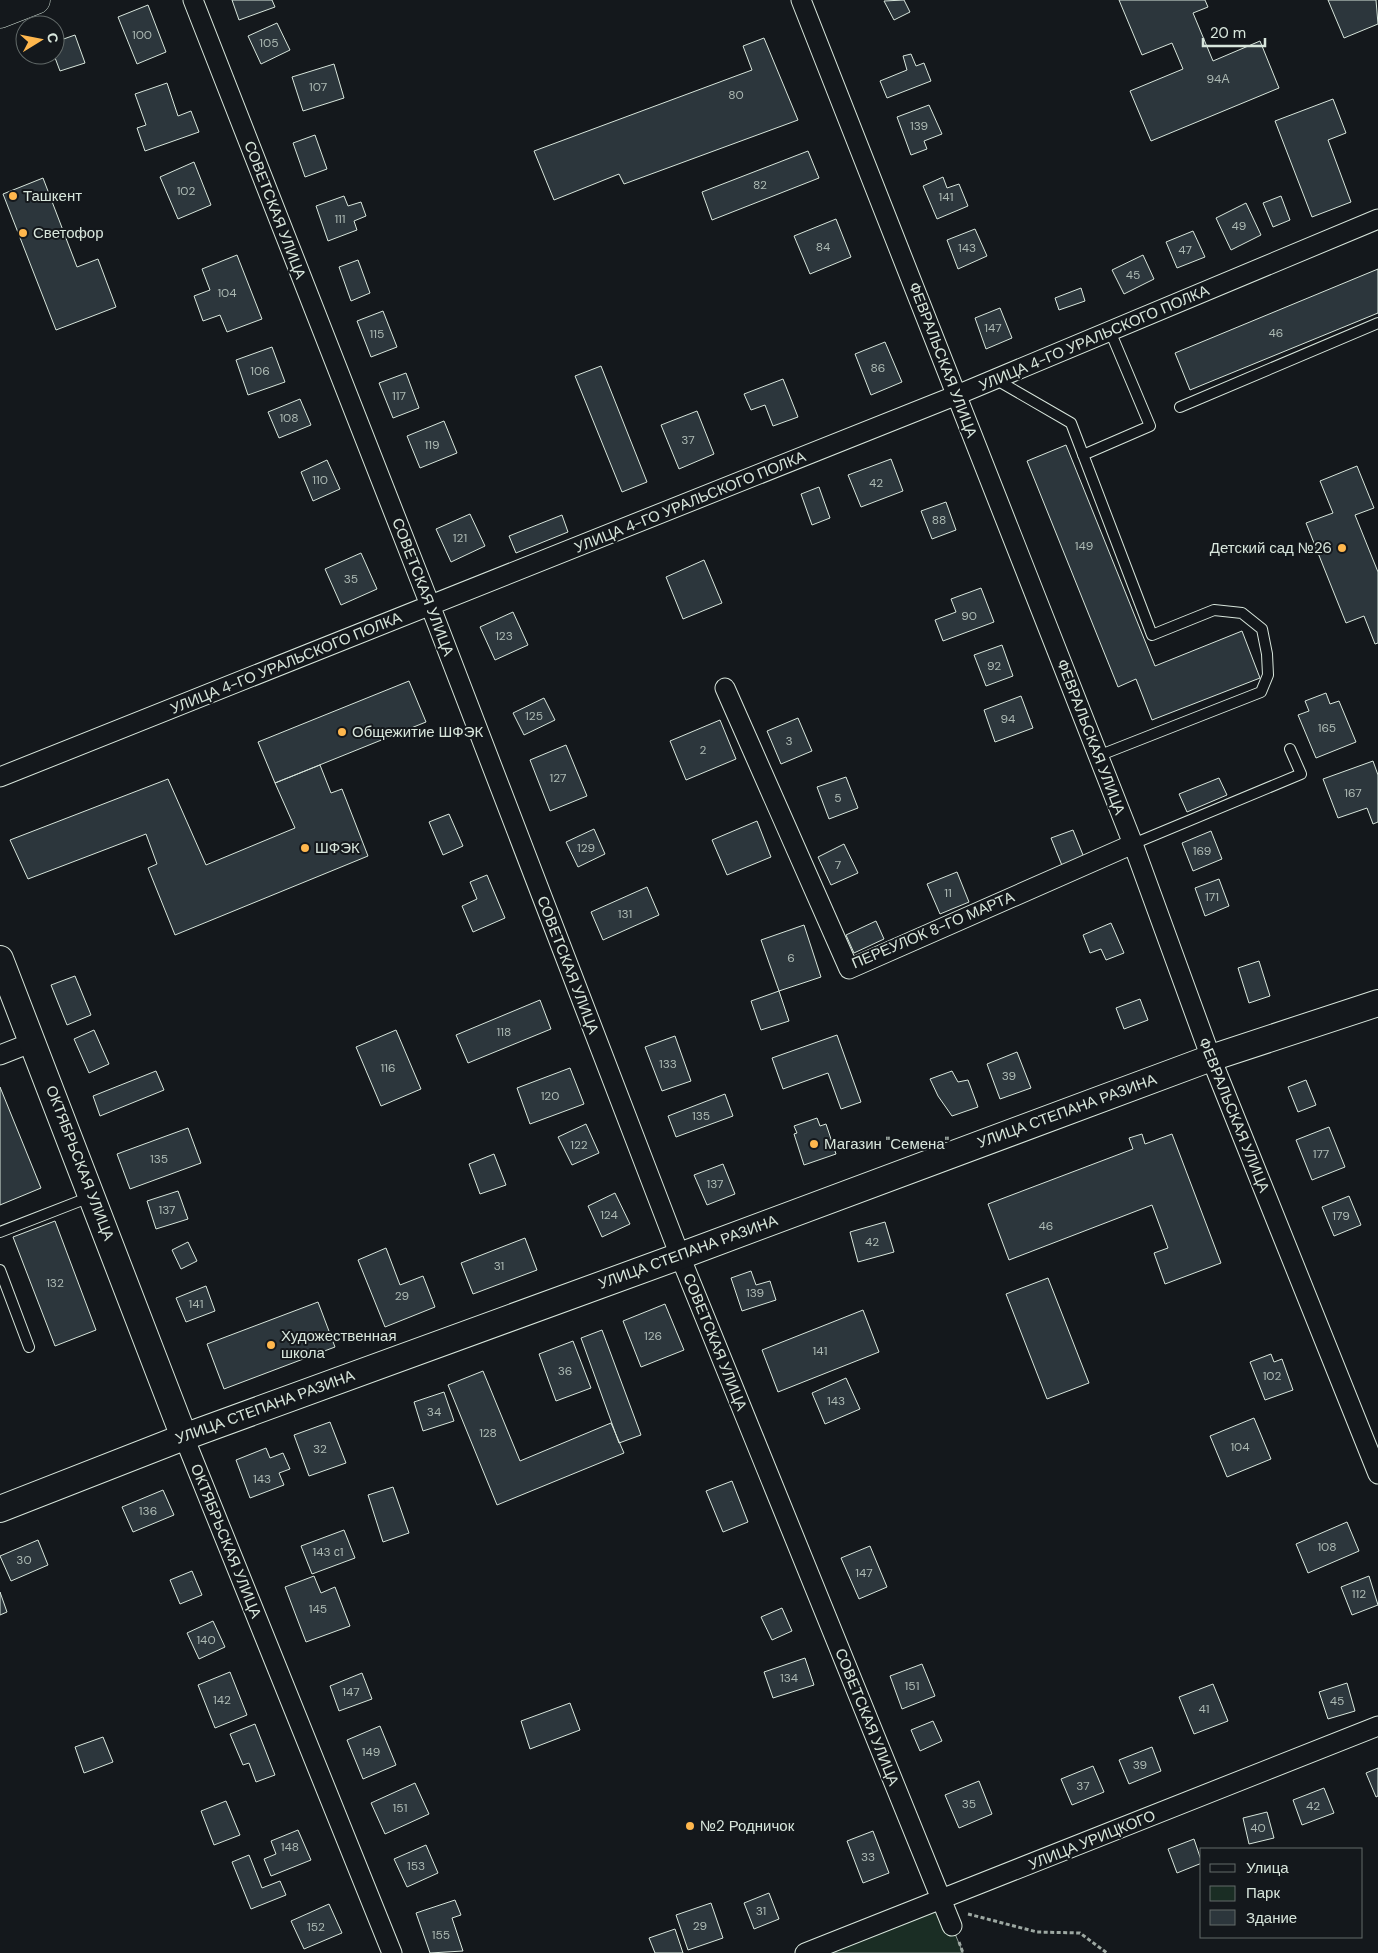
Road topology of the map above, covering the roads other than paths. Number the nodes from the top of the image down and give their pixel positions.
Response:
1 (36, 0) edge
2 (193, 0) edge
3 (801, 0) edge
4 (0, 14) edge
5 (1378, 221) edge
6 (1378, 324) edge
7 (1110, 331) junction
8 (995, 380) junction
9 (957, 395) junction
10 (1180, 408) dead end
11 (1083, 454) junction
12 (430, 605) junction
13 (725, 688) dead end
14 (1290, 750) dead end
15 (1098, 756) junction
16 (0, 777) edge
17 (1133, 844) junction
18 (0, 959) edge
19 (1378, 1003) edge
20 (33, 1042) junction
21 (0, 1055) edge
22 (1210, 1058) junction
23 (92, 1196) junction
24 (0, 1232) edge
25 (680, 1256) junction
26 (0, 1270) edge
27 (29, 1347) dead end
28 (184, 1437) junction
29 (1378, 1474) edge
30 (0, 1508) edge
31 (1378, 1726) edge
32 (943, 1904) junction
33 (952, 1926) dead end
34 (392, 1953) edge
35 (805, 1953) edge

1 - 4 main road
2 - 12 street, СОВЕТСКАЯ УЛИЦА
3 - 9 street, ФЕВРАЛЬСКАЯ УЛИЦА
5 - 7 street, УЛИЦА 4-ГО УРАЛЬСКОГО ПОЛКА
6 - 10 lane
7 - 8 street, УЛИЦА 4-ГО УРАЛЬСКОГО ПОЛКА
7 - 11 lane
8 - 9 street, УЛИЦА 4-ГО УРАЛЬСКОГО ПОЛКА
8 - 11 lane
9 - 12 street, УЛИЦА 4-ГО УРАЛЬСКОГО ПОЛКА
9 - 15 street, ФЕВРАЛЬСКАЯ УЛИЦА
11 - 15 lane
12 - 16 street, УЛИЦА 4-ГО УРАЛЬСКОГО ПОЛКА
12 - 25 street, СОВЕТСКАЯ УЛИЦА
13 - 17 street, ПЕРЕУЛОК 8-ГО МАРТА
14 - 17 lane
15 - 17 street, ФЕВРАЛЬСКАЯ УЛИЦА
17 - 22 street, ФЕВРАЛЬСКАЯ УЛИЦА
18 - 20 main road, ОКТЯБРЬСКАЯ УЛИЦА
19 - 22 main road, УЛИЦА СТЕПАНА РАЗИНА
20 - 21 street
20 - 23 main road, ОКТЯБРЬСКАЯ УЛИЦА
22 - 25 main road, УЛИЦА СТЕПАНА РАЗИНА
22 - 29 street, ФЕВРАЛЬСКАЯ УЛИЦА
23 - 24 lane
23 - 28 main road, ОКТЯБРЬСКАЯ УЛИЦА
25 - 28 main road, УЛИЦА СТЕПАНА РАЗИНА
25 - 32 street, СОВЕТСКАЯ УЛИЦА
26 - 27 lane
28 - 30 main road, УЛИЦА СТЕПАНА РАЗИНА
28 - 34 street, ОКТЯБРЬСКАЯ УЛИЦА
31 - 32 street, УЛИЦА УРИЦКОГО
32 - 33 street, СОВЕТСКАЯ УЛИЦА
32 - 35 street, УЛИЦА УРИЦКОГО

